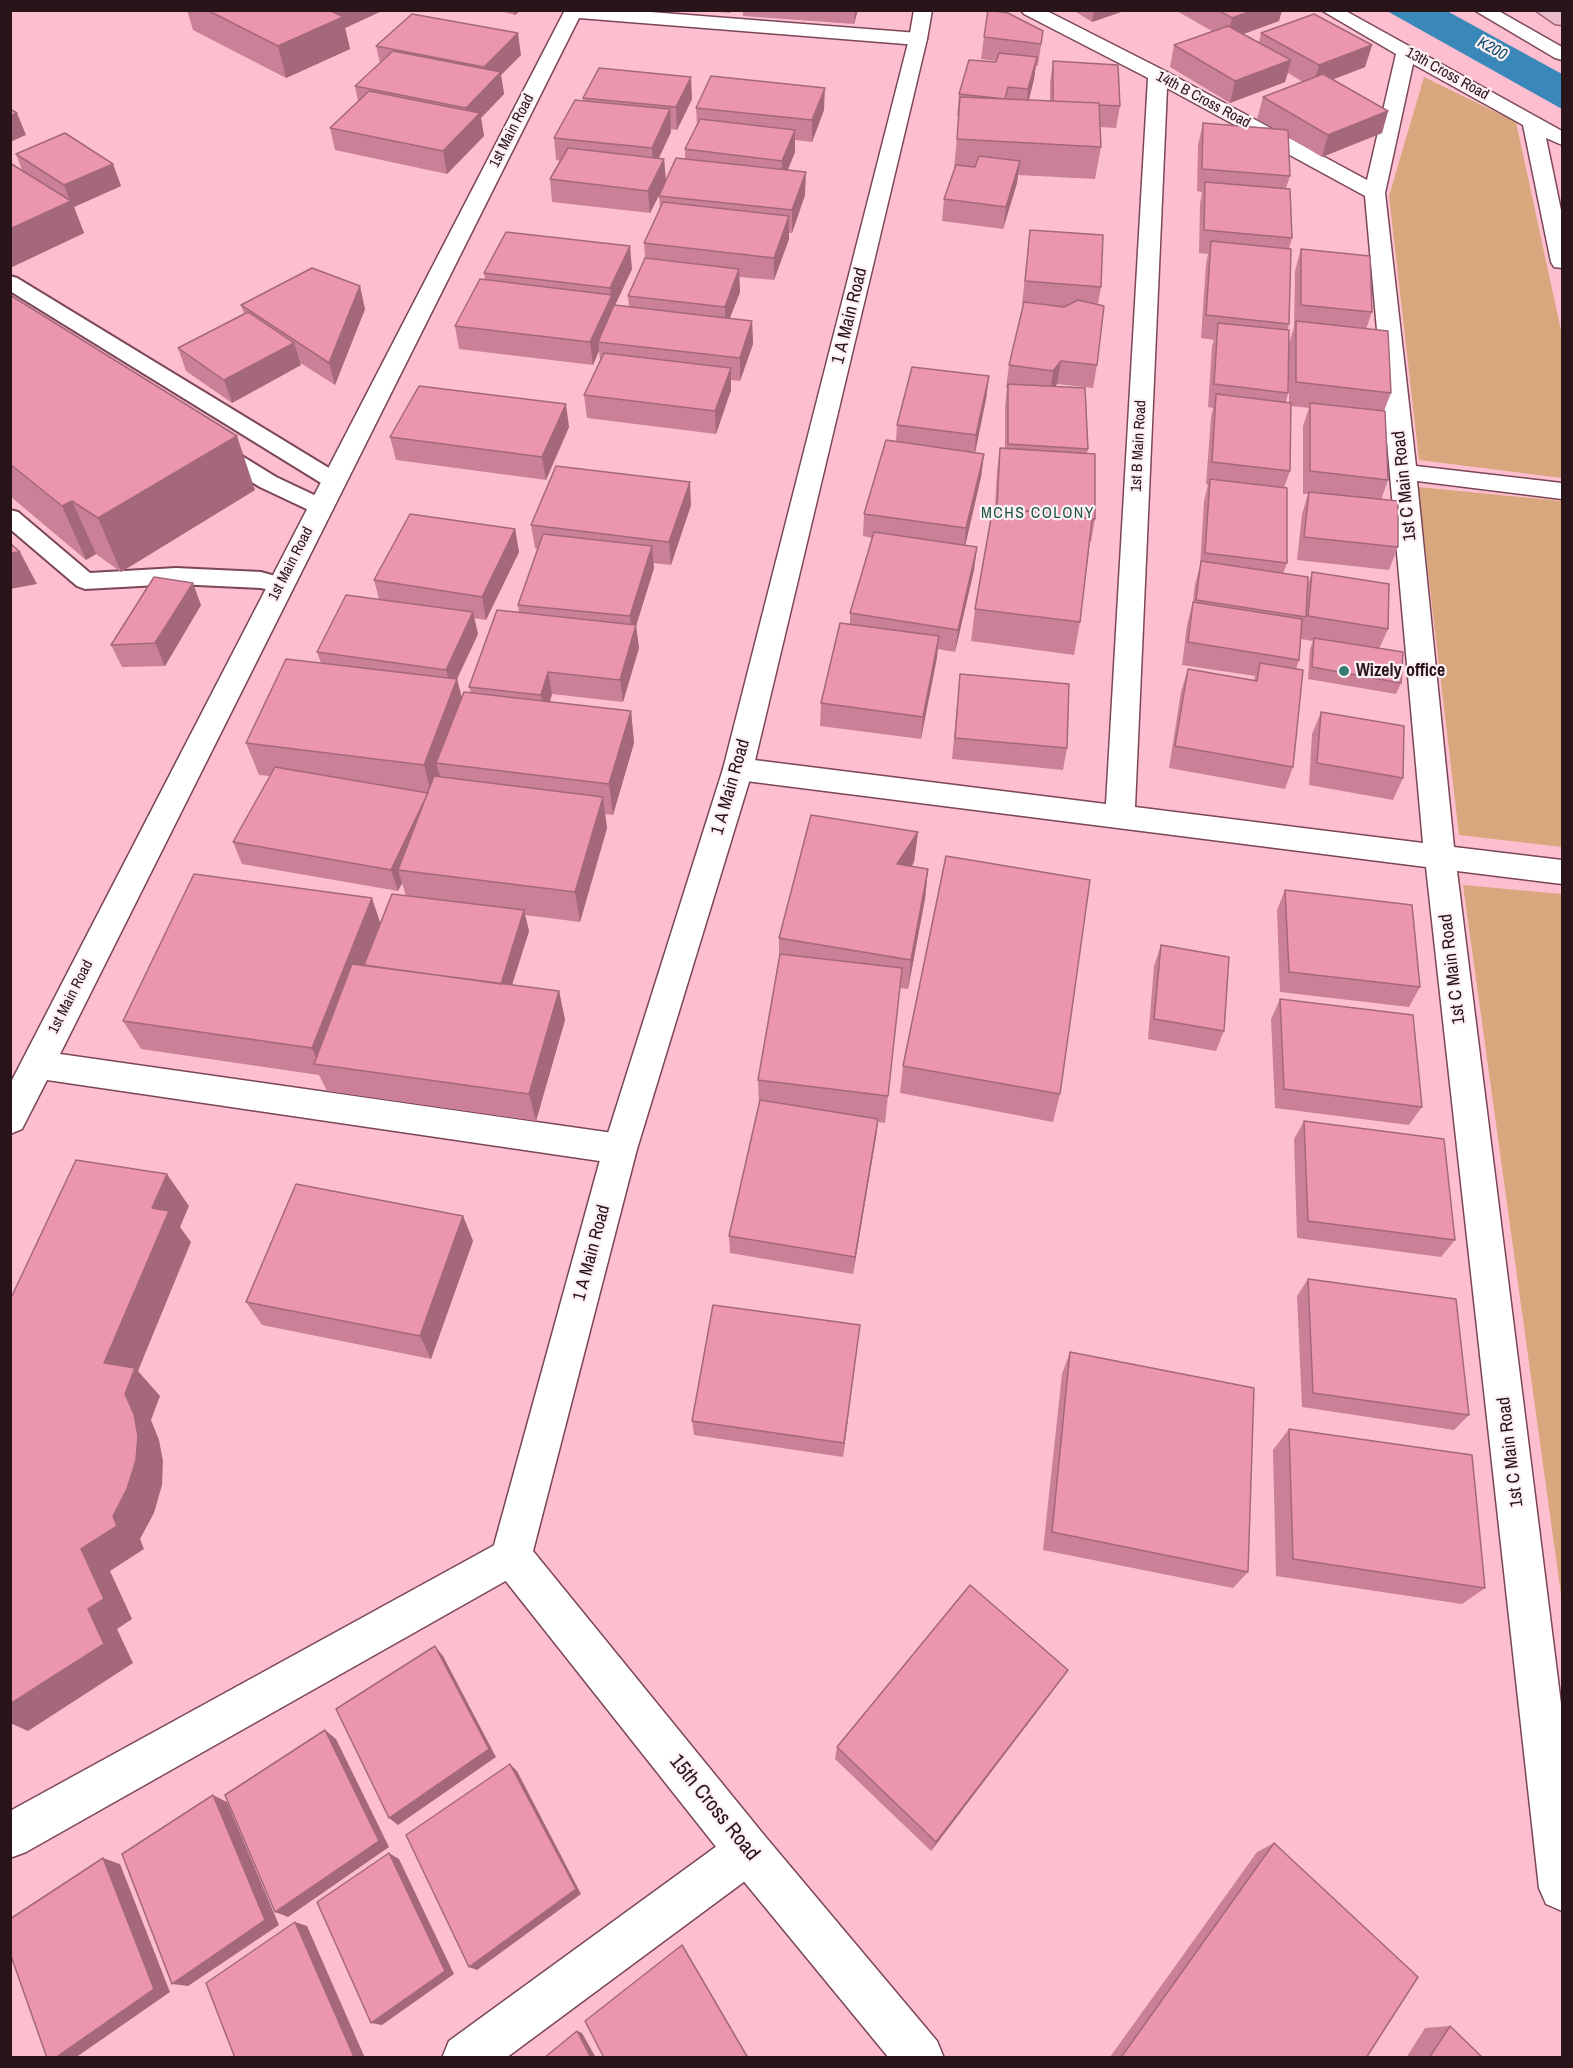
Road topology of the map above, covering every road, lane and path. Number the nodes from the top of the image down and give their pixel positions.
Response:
1 (1030, 10) edge
2 (1330, 10) edge
3 (1483, 10) edge
4 (1544, 10) edge
5 (573, 11) edge
6 (1563, 20) edge
7 (920, 25) edge
8 (1406, 51) junction
9 (1563, 54) edge
10 (1158, 75) junction
11 (1532, 122) junction
12 (1563, 139) edge
13 (1375, 193) junction
14 (1563, 262) edge
15 (10, 282) edge
16 (199, 439) edge
17 (1404, 472) junction
18 (334, 481) junction
19 (1563, 491) edge
20 (321, 507) junction
21 (10, 517) edge
22 (281, 585) junction
23 (738, 769) junction
24 (1120, 817) junction
25 (1440, 858) junction
26 (1563, 872) edge
27 (36, 1065) junction
28 (10, 1119) edge
29 (620, 1149) junction
30 (511, 1556) junction
31 (10, 1836) edge
32 (748, 1851) junction
33 (1563, 1888) edge
34 (466, 2058) edge
35 (920, 2058) edge

1 - 10 street, 14th B Cross Road
2 - 8 street, 13th Cross Road
3 - 9 street
4 - 6 main road
5 - 7 street
5 - 18 street, 1st Main Road
7 - 23 street, 1 A Main Road
8 - 11 street, 13th Cross Road
8 - 13 street, 1st C Main Road
10 - 13 street, 14th B Cross Road
10 - 24 street, 1st B Main Road
11 - 12 street, 13th Cross Road
11 - 14 street
13 - 17 street, 1st C Main Road
15 - 18 lane
16 - 20 lane
17 - 19 street
17 - 25 street, 1st C Main Road
18 - 20 street, 1st Main Road
20 - 22 street, 1st Main Road
21 - 22 lane
22 - 27 street, 1st Main Road
23 - 24 street
23 - 29 street, 1 A Main Road
24 - 25 street
25 - 26 street
25 - 33 street, 1st C Main Road
27 - 28 street, 1st Main Road
27 - 29 street
29 - 30 street, 1 A Main Road
30 - 31 street
30 - 32 street, 15th Cross Road
32 - 34 street
32 - 35 street, 15th Cross Road

